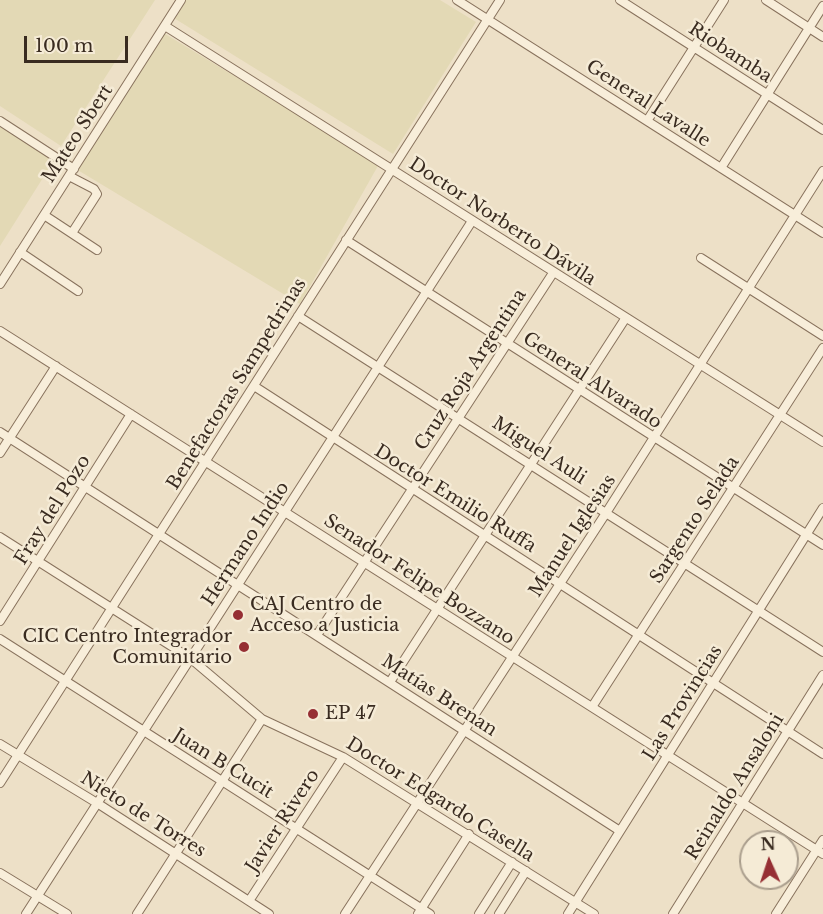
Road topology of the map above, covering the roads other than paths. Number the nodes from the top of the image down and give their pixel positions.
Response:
1 (181, 0) edge
2 (457, 0) edge
3 (500, 0) edge
4 (620, 0) edge
5 (724, 0) edge
6 (766, 0) edge
7 (823, 6) edge
8 (487, 19) junction
9 (165, 26) junction
10 (809, 28) junction
11 (823, 37) edge
12 (694, 47) junction
13 (767, 94) junction
14 (0, 121) edge
15 (647, 121) junction
16 (823, 130) edge
17 (721, 168) junction
18 (392, 169) junction
19 (823, 171) edge
20 (71, 172) junction
21 (44, 215) junction
22 (795, 216) junction
23 (472, 221) junction
24 (72, 233) junction
25 (823, 233) edge
26 (346, 240) junction
27 (98, 250) dead end
28 (20, 252) junction
29 (701, 258) dead end
30 (553, 273) junction
31 (0, 284) edge
32 (749, 289) junction
33 (78, 291) dead end
34 (426, 292) junction
35 (298, 316) junction
36 (626, 319) junction
37 (0, 331) edge
38 (823, 336) edge
39 (507, 344) junction
40 (823, 348) edge
41 (701, 365) junction
42 (56, 366) junction
43 (378, 366) junction
44 (254, 386) junction
45 (579, 390) junction
46 (131, 414) junction
47 (781, 415) junction
48 (459, 417) junction
49 (0, 432) edge
50 (332, 437) junction
51 (10, 438) junction
52 (653, 438) junction
53 (823, 442) edge
54 (0, 453) edge
55 (206, 462) junction
56 (532, 464) junction
57 (85, 487) junction
58 (734, 488) junction
59 (411, 490) junction
60 (823, 508) edge
61 (284, 512) junction
62 (606, 513) junction
63 (159, 534) junction
64 (807, 534) junction
65 (485, 536) junction
66 (0, 537) edge
67 (823, 545) edge
68 (38, 561) junction
69 (364, 562) junction
70 (685, 565) junction
71 (238, 584) junction
72 (561, 584) junction
73 (112, 608) junction
74 (437, 609) junction
75 (759, 612) junction
76 (0, 621) edge
77 (638, 634) junction
78 (317, 635) junction
79 (0, 639) edge
80 (823, 652) edge
81 (190, 658) junction
82 (513, 658) junction
83 (823, 675) edge
84 (66, 680) junction
85 (390, 682) junction
86 (713, 683) junction
87 (592, 707) junction
88 (262, 719) junction
89 (789, 730) junction
90 (143, 731) junction
91 (465, 732) junction
92 (0, 744) edge
93 (823, 754) edge
94 (17, 756) junction
95 (667, 756) junction
96 (343, 758) junction
97 (223, 782) junction
98 (0, 783) edge
99 (417, 802) junction
100 (97, 803) junction
101 (742, 804) junction
102 (296, 827) junction
103 (620, 831) junction
104 (469, 834) junction
105 (823, 840) edge
106 (820, 852) edge
107 (177, 853) junction
108 (512, 862) junction
109 (526, 871) junction
110 (0, 873) edge
111 (370, 876) junction
112 (38, 895) junction
113 (249, 901) junction
114 (575, 902) junction
115 (420, 911) edge
116 (26, 914) edge
117 (67, 914) edge
118 (136, 914) edge
119 (269, 914) edge
120 (345, 914) edge
121 (430, 914) edge
122 (479, 914) edge
123 (499, 914) edge
124 (568, 914) edge
125 (594, 914) edge
126 (673, 914) edge
127 (776, 914) edge

1 - 9 street, Mateo Sbert
2 - 8 street, General Lavalle
3 - 8 street, Benefactoras Sampedrinas
4 - 12 street, Riobamba
5 - 12 street
6 - 10 street
7 - 10 street
8 - 15 street, General Lavalle
8 - 18 street, Benefactoras Sampedrinas
9 - 18 street, Doctor Norberto Dávila
9 - 20 street, Mateo Sbert
10 - 11 street
10 - 13 street
12 - 13 street, Riobamba
12 - 15 street
13 - 16 street, Riobamba
13 - 17 street
14 - 20 street
15 - 17 street, General Lavalle
17 - 22 street, General Lavalle
18 - 23 street, Doctor Norberto Dávila
18 - 26 street, Benefactoras Sampedrinas
19 - 22 street, Manuel Iglesias
20 - 21 street, Mateo Sbert
20 - 24 street
21 - 24 street
21 - 28 street, Mateo Sbert
22 - 25 street, General Lavalle
22 - 32 street, Manuel Iglesias
23 - 30 street, Doctor Norberto Dávila
23 - 34 street, Hermano Indio
24 - 27 street
26 - 34 street, General Alvarado
26 - 35 street, Benefactoras Sampedrinas
28 - 31 street, Mateo Sbert
28 - 33 street
29 - 32 street
30 - 36 street, Doctor Norberto Dávila
30 - 39 street, Cruz Roja Argentina
32 - 38 street
32 - 41 street, Manuel Iglesias
34 - 39 street, General Alvarado
34 - 43 street, Hermano Indio
35 - 43 street, Miguel Auli
35 - 44 street, Benefactoras Sampedrinas
36 - 41 street, Doctor Norberto Dávila
36 - 45 street
37 - 42 street, Senador Felipe Bozzano
39 - 45 street, General Alvarado
39 - 48 street, Cruz Roja Argentina
40 - 47 street, Sargento Selada
41 - 47 street, Doctor Norberto Dávila
41 - 52 street, Manuel Iglesias
42 - 46 street, Senador Felipe Bozzano
42 - 51 street
43 - 48 street, Miguel Auli
43 - 50 street, Hermano Indio
44 - 50 street, Doctor Emilio Ruffa
44 - 55 street, Benefactoras Sampedrinas
45 - 52 street, General Alvarado
45 - 56 street
46 - 55 street, Senador Felipe Bozzano
46 - 57 street, Fray del Pozo
47 - 53 street, Doctor Norberto Dávila
47 - 58 street, Sargento Selada
48 - 56 street, Miguel Auli
48 - 59 street, Cruz Roja Argentina
49 - 51 street, Matías Brenan
50 - 59 street, Doctor Emilio Ruffa
50 - 61 street, Hermano Indio
51 - 54 street
51 - 57 street, Matías Brenan
52 - 58 street, General Alvarado
52 - 62 street, Manuel Iglesias
55 - 61 street, Senador Felipe Bozzano
55 - 63 street, Benefactoras Sampedrinas
56 - 62 street, Miguel Auli
56 - 65 street
57 - 63 street, Matías Brenan
57 - 68 street, Fray del Pozo
58 - 64 street, General Alvarado
58 - 70 street, Sargento Selada
59 - 65 street, Doctor Emilio Ruffa
59 - 69 street, Cruz Roja Argentina
60 - 64 street, Las Provincias
61 - 69 street, Senador Felipe Bozzano
61 - 71 street, Hermano Indio
62 - 70 street, Miguel Auli
62 - 72 street, Manuel Iglesias
63 - 71 street, Matías Brenan
63 - 73 street, Benefactoras Sampedrinas
64 - 67 street, General Alvarado
64 - 75 street, Las Provincias
65 - 72 street, Doctor Emilio Ruffa
65 - 74 street
66 - 68 street, Doctor Edgardo Casella
68 - 73 street, Doctor Edgardo Casella
68 - 76 street, Fray del Pozo
69 - 74 street, Senador Felipe Bozzano
69 - 78 street, Cruz Roja Argentina
70 - 75 street, Miguel Auli
70 - 77 street, Sargento Selada
71 - 78 street, Matías Brenan
71 - 81 street, Hermano Indio
72 - 77 street, Doctor Emilio Ruffa
72 - 82 street, Manuel Iglesias
73 - 81 street, Doctor Edgardo Casella
73 - 84 street, Benefactoras Sampedrinas
74 - 82 street, Senador Felipe Bozzano
74 - 85 street
75 - 80 street, Miguel Auli
75 - 86 street, Las Provincias
77 - 86 street, Doctor Emilio Ruffa
77 - 87 street, Sargento Selada
78 - 85 street, Matías Brenan
79 - 84 street, Juan B Cucit
81 - 88 street, Doctor Edgardo Casella
81 - 90 street, Hermano Indio
82 - 87 street, Senador Felipe Bozzano
82 - 91 street, Manuel Iglesias
83 - 89 street, Reinaldo Ansaloni
84 - 90 street, Juan B Cucit
84 - 94 street, Benefactoras Sampedrinas
85 - 91 street, Matías Brenan
86 - 89 street, Doctor Emilio Ruffa
86 - 95 street, Las Provincias
87 - 95 street, Senador Felipe Bozzano
88 - 96 street, Doctor Edgardo Casella
88 - 97 street
89 - 93 street, Doctor Emilio Ruffa
89 - 101 street, Reinaldo Ansaloni
90 - 97 street, Juan B Cucit
90 - 100 street, Hermano Indio
91 - 99 street, Manuel Iglesias
91 - 103 street, Matías Brenan
92 - 94 street, Nieto de Torres
94 - 98 street, Benefactoras Sampedrinas
94 - 100 street, Nieto de Torres
95 - 101 street, Senador Felipe Bozzano
95 - 103 street, Las Provincias
96 - 99 street, Doctor Edgardo Casella
96 - 102 street, Javier Rivero
97 - 102 street, Juan B Cucit
97 - 107 street
99 - 104 street, Doctor Edgardo Casella
99 - 111 street, Manuel Iglesias
100 - 107 street, Nieto de Torres
100 - 112 street, Hermano Indio
101 - 106 street, Senador Felipe Bozzano
101 - 126 street, Reinaldo Ansaloni
102 - 111 street, Juan B Cucit
102 - 113 street, Javier Rivero
103 - 114 street, Las Provincias
104 - 108 street, Doctor Edgardo Casella
104 - 115 street
105 - 106 street
106 - 127 street
107 - 113 street, Nieto de Torres
107 - 118 street
108 - 109 street, Doctor Edgardo Casella
108 - 122 street
109 - 114 street, Doctor Edgardo Casella
109 - 123 street
110 - 112 street
111 - 115 street, Juan B Cucit
111 - 120 street, Manuel Iglesias
112 - 116 street, Hermano Indio
112 - 117 street
113 - 119 street, Nieto de Torres
114 - 124 street, Las Provincias
114 - 125 street, Doctor Edgardo Casella
115 - 121 street, Juan B Cucit

